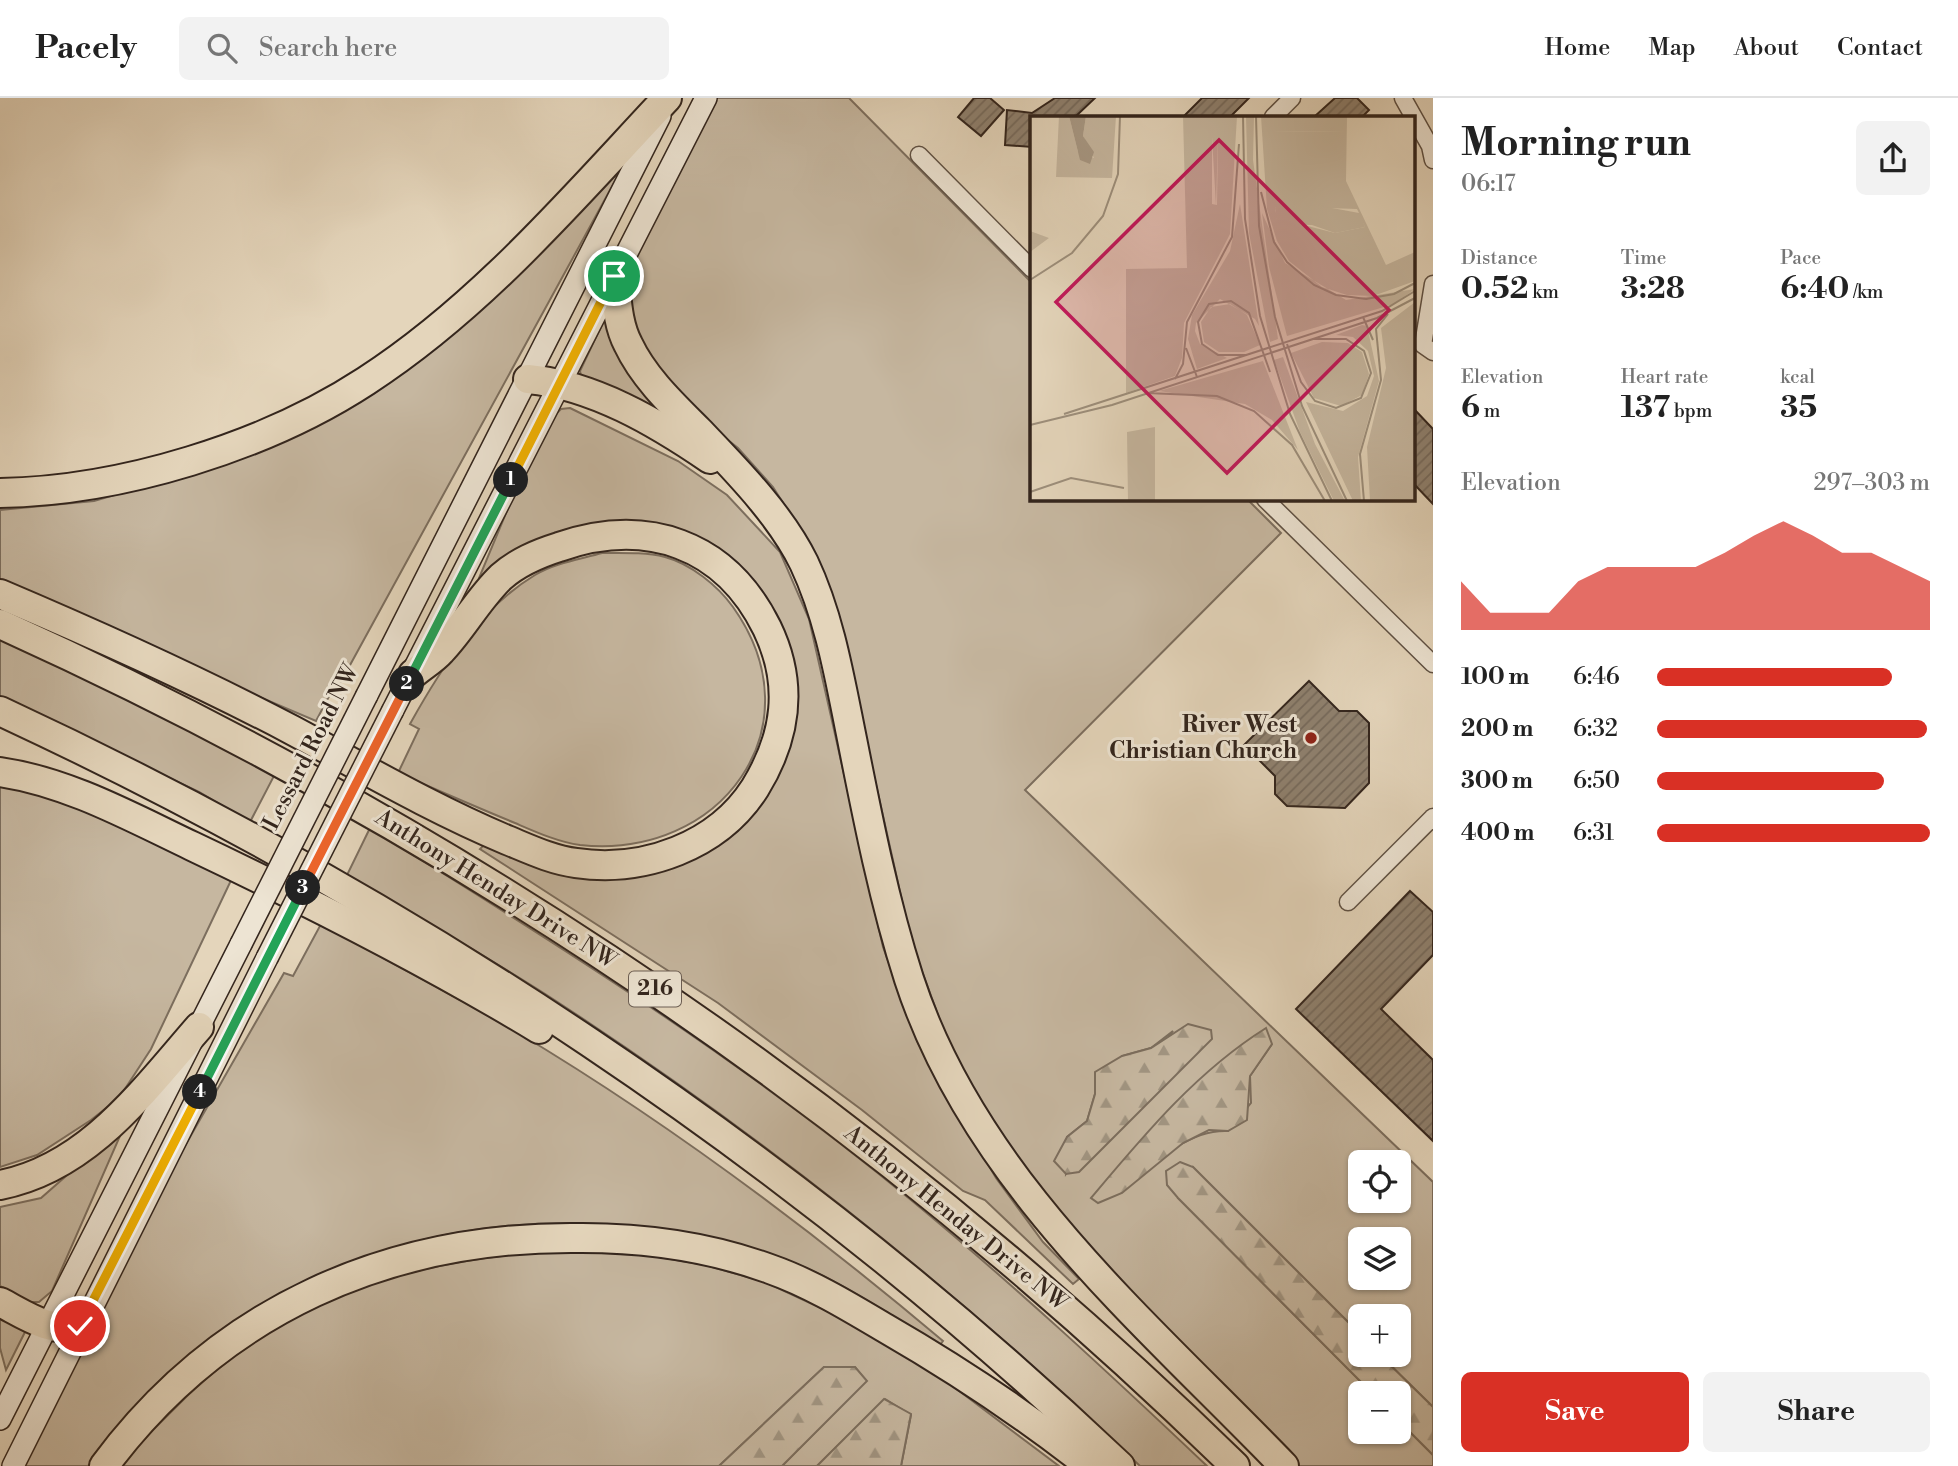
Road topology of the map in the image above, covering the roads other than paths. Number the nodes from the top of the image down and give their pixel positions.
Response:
1 (668, 98) edge
2 (706, 98) edge
3 (1292, 98) edge
4 (1404, 98) edge
5 (1274, 116) edge
6 (1414, 116) edge
7 (1416, 120) edge
8 (1432, 150) edge
9 (919, 155) dead end
10 (1030, 267) edge
11 (614, 276) junction
12 (1433, 284) edge
13 (1428, 339) edge
14 (528, 379) junction
15 (561, 382) junction
16 (0, 494) edge
17 (758, 498) junction
18 (1266, 500) edge
19 (0, 594) edge
20 (0, 624) edge
21 (1433, 664) edge
22 (412, 674) junction
23 (0, 711) edge
24 (0, 772) edge
25 (1433, 817) edge
26 (1348, 902) dead end
27 (199, 1027) junction
28 (787, 1182) junction
29 (0, 1185) edge
30 (0, 1302) edge
31 (47, 1326) junction
32 (80, 1326) junction
33 (0, 1419) edge
34 (13, 1466) edge
35 (104, 1466) edge
36 (1090, 1466) edge
37 (1120, 1466) edge
38 (1235, 1466) edge
39 (1284, 1466) edge

1 - 14 main road, Lessard Road NW
1 - 16 highway
2 - 11 main road
3 - 5 street
4 - 6 street
7 - 8 street
9 - 10 street
11 - 15 main road
11 - 17 highway
12 - 13 street
14 - 15 highway
14 - 27 main road, Lessard Road NW, bridge
15 - 17 highway
15 - 22 main road
17 - 39 highway
18 - 21 street
19 - 22 highway
20 - 38 highway, Anthony Henday Drive NW / 216
22 - 32 main road, bridge
23 - 28 highway
24 - 28 highway
25 - 26 street
27 - 29 highway
27 - 31 main road, Lessard Road NW
28 - 37 highway
30 - 31 highway
31 - 32 highway
31 - 33 main road, Lessard Road NW
32 - 34 main road
35 - 36 highway

